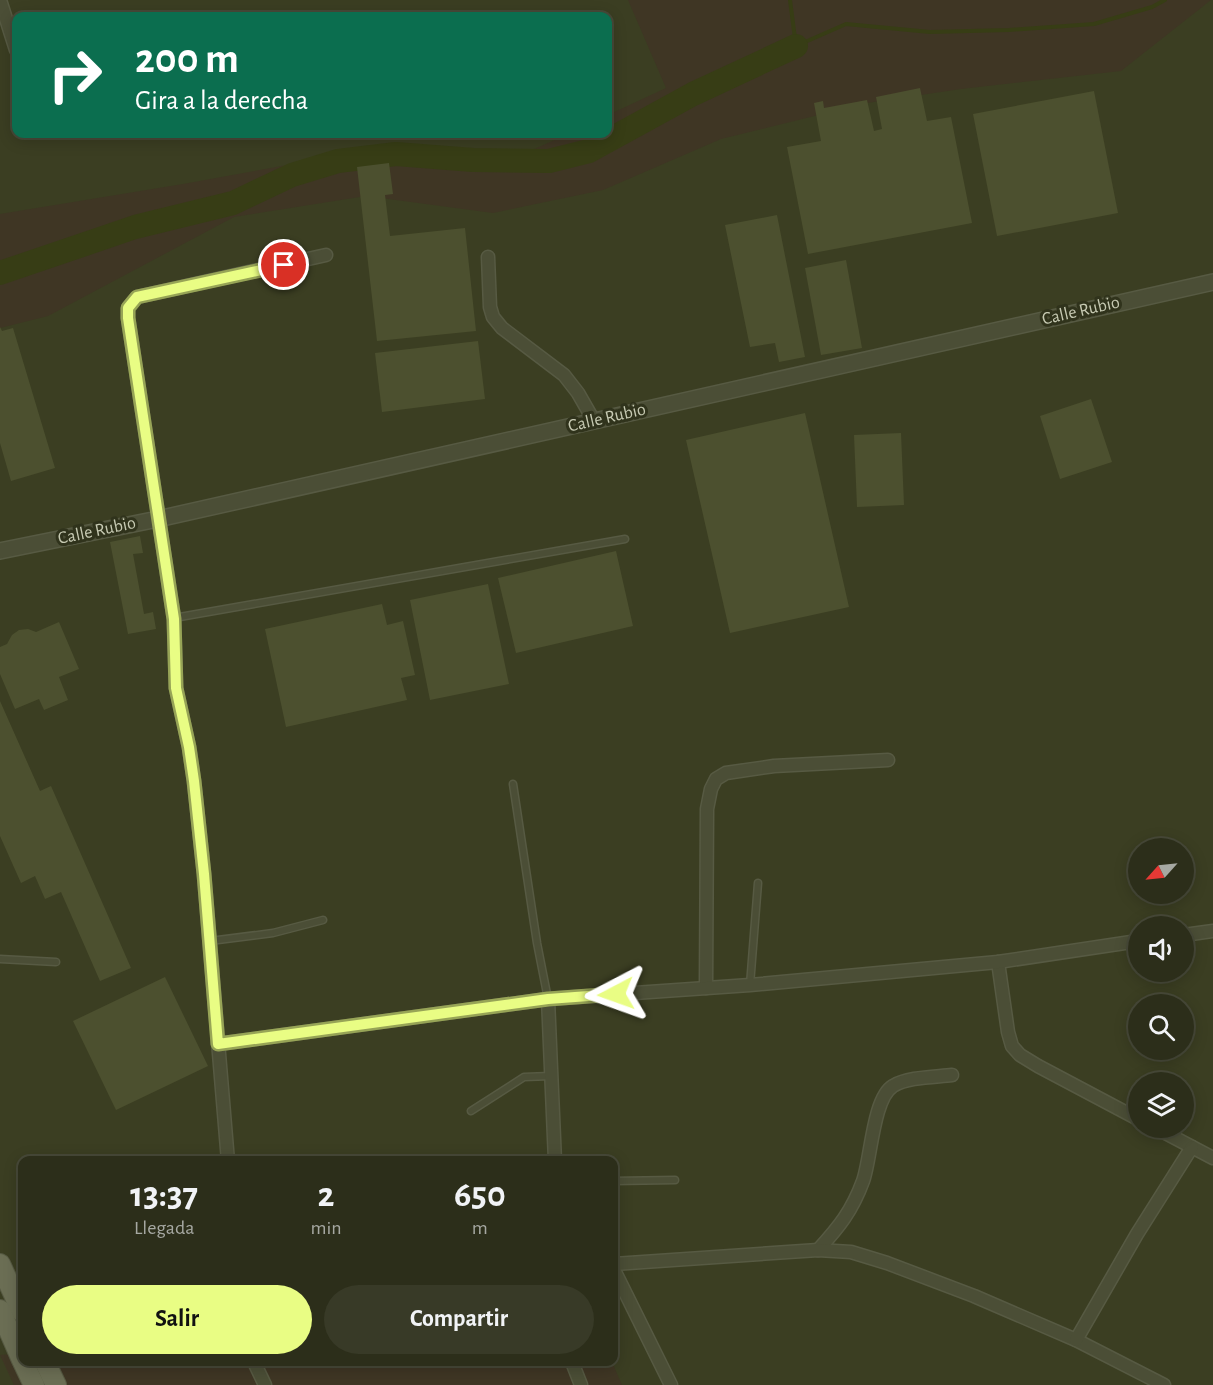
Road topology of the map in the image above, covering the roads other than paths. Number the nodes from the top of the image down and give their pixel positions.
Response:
1 (0, 0) edge
2 (12, 38) edge
3 (326, 255) dead end
4 (488, 257) dead end
5 (1213, 282) edge
6 (594, 421) junction
7 (158, 519) junction
8 (625, 539) dead end
9 (0, 551) edge
10 (174, 619) junction
11 (888, 760) dead end
12 (513, 784) dead end
13 (758, 883) dead end
14 (322, 920) dead end
15 (1213, 931) edge
16 (1194, 934) edge
17 (210, 941) junction
18 (1128, 942) edge
19 (0, 959) edge
20 (56, 962) dead end
21 (998, 962) junction
22 (750, 986) junction
23 (706, 988) junction
24 (548, 999) junction
25 (218, 1044) junction
26 (952, 1075) dead end
27 (552, 1076) junction
28 (471, 1111) dead end
29 (1128, 1114) edge
30 (1175, 1138) edge
31 (1192, 1147) junction
32 (228, 1156) edge
33 (555, 1156) edge
34 (1213, 1158) edge
35 (675, 1180) dead end
36 (618, 1181) edge
37 (818, 1250) junction
38 (0, 1264) edge
39 (618, 1264) edge
40 (618, 1278) edge
41 (15, 1302) edge
42 (0, 1310) edge
43 (1076, 1340) junction
44 (18, 1350) edge
45 (25, 1366) edge
46 (47, 1366) edge
47 (258, 1366) edge
48 (574, 1366) edge
49 (34, 1385) edge
50 (56, 1385) edge
51 (265, 1385) edge
52 (581, 1385) edge
53 (671, 1385) edge
54 (1164, 1385) edge

1 - 2 street
3 - 7 street
4 - 6 street
5 - 6 street, Calle Rubio
6 - 7 street, Calle Rubio
7 - 9 street, Calle Rubio
7 - 10 street
8 - 10 lane
10 - 17 street
11 - 23 street
12 - 24 lane
13 - 22 lane
14 - 17 lane
15 - 16 street
17 - 25 street
18 - 21 street
19 - 20 lane
21 - 22 street
21 - 29 street
22 - 23 street
23 - 24 street
24 - 25 street
24 - 27 street
25 - 32 street
26 - 37 street
27 - 28 lane
27 - 33 street
30 - 31 street
31 - 34 street
31 - 43 street
35 - 36 lane
37 - 39 street
37 - 43 street
38 - 41 main road
40 - 53 street
42 - 44 main road
43 - 54 street
45 - 49 main road
46 - 50 main road
47 - 51 street
48 - 52 street

